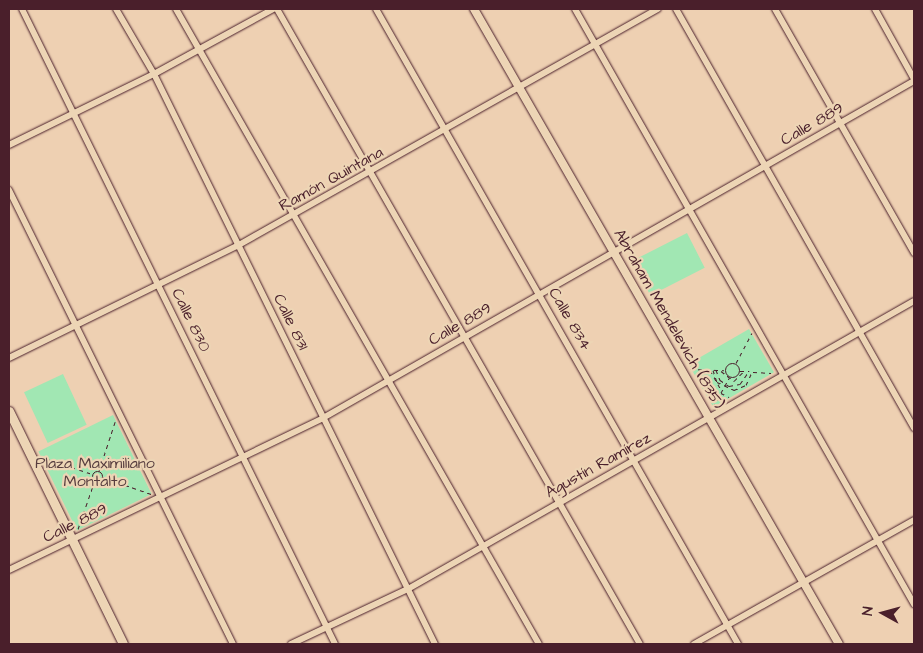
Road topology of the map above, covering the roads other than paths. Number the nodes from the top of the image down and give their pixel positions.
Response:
1 (22, 9) edge
2 (176, 9) edge
3 (273, 9) edge
4 (277, 9) edge
5 (376, 9) edge
6 (474, 9) edge
7 (575, 9) edge
8 (658, 9) edge
9 (676, 9) edge
10 (775, 9) edge
11 (874, 9) edge
12 (119, 11) edge
13 (595, 44) junction
14 (201, 48) junction
15 (154, 74) junction
16 (914, 80) edge
17 (519, 87) junction
18 (74, 113) junction
19 (839, 124) junction
20 (445, 129) junction
21 (9, 145) edge
22 (766, 166) junction
23 (370, 174) junction
24 (9, 190) edge
25 (690, 210) junction
26 (295, 215) junction
27 (237, 246) junction
28 (615, 252) junction
29 (914, 253) edge
30 (159, 285) junction
31 (540, 295) junction
32 (914, 301) edge
33 (75, 326) junction
34 (860, 333) junction
35 (465, 338) junction
36 (9, 358) edge
37 (784, 374) junction
38 (389, 381) junction
39 (9, 411) edge
40 (709, 417) junction
41 (323, 418) junction
42 (914, 428) edge
43 (241, 456) junction
44 (634, 460) junction
45 (161, 497) junction
46 (560, 503) junction
47 (914, 520) edge
48 (73, 538) junction
49 (878, 541) junction
50 (483, 545) junction
51 (9, 570) edge
52 (804, 583) junction
53 (408, 589) junction
54 (914, 604) edge
55 (727, 625) junction
56 (326, 627) junction
57 (123, 644) edge
58 (233, 644) edge
59 (291, 644) edge
60 (335, 644) edge
61 (435, 644) edge
62 (539, 644) edge
63 (640, 644) edge
64 (694, 644) edge
65 (738, 644) edge
66 (839, 644) edge

1 - 18 street, Calle 830
2 - 14 street
3 - 14 street
4 - 23 street
5 - 20 street, Calle 834
6 - 17 street, Abraham Mendelevich (835)
7 - 13 street
8 - 13 street, Ramón Quintana
9 - 22 street
10 - 19 street
11 - 16 street
12 - 15 street, Calle 831
13 - 17 street, Ramón Quintana
13 - 25 street
14 - 15 street
14 - 26 street
15 - 18 street
15 - 27 street, Calle 831
16 - 19 street, Calle 889
17 - 20 street, Ramón Quintana
17 - 28 street, Abraham Mendelevich (835)
18 - 21 street
18 - 30 street, Calle 830
19 - 22 street, Calle 889
19 - 29 street
20 - 23 street, Ramón Quintana
20 - 31 street, Calle 834
22 - 25 street, Calle 889
22 - 34 street
23 - 26 street, Ramón Quintana
23 - 35 street
24 - 33 street
25 - 28 street, Calle 889
25 - 37 street
26 - 27 street, Ramón Quintana
26 - 38 street
27 - 30 street, Ramón Quintana
27 - 41 street, Calle 831
28 - 31 street, Calle 889
28 - 40 street, Abraham Mendelevich (835)
30 - 33 street, Ramón Quintana
30 - 43 street, Calle 830
31 - 35 street, Calle 889
31 - 44 street, Calle 834
32 - 34 street, Agustín Ramírez
33 - 36 street, Ramón Quintana
33 - 45 street
34 - 37 street, Agustín Ramírez
34 - 42 street
35 - 38 street, Calle 889
35 - 46 street
37 - 40 street, Agustín Ramírez
37 - 49 street
38 - 41 street, Calle 889
38 - 50 street
39 - 48 main road
40 - 44 street, Agustín Ramírez
40 - 52 street, Abraham Mendelevich (835)
41 - 43 street, Calle 889
41 - 53 street, Calle 831
43 - 45 street, Calle 889
43 - 56 street, Calle 830
44 - 46 street, Agustín Ramírez
44 - 55 street, Calle 834
45 - 48 street, Calle 889
45 - 58 street
46 - 50 street, Agustín Ramírez
46 - 63 street
47 - 49 street
48 - 51 street, Calle 889
48 - 57 main road
49 - 52 street
49 - 54 street
50 - 53 street, Agustín Ramírez
50 - 62 street
52 - 55 street
52 - 66 street, Abraham Mendelevich (835)
53 - 56 street, Agustín Ramírez
53 - 61 street, Calle 831
55 - 64 street
55 - 65 street, Calle 834
56 - 59 street, Agustín Ramírez
56 - 60 street, Calle 830

